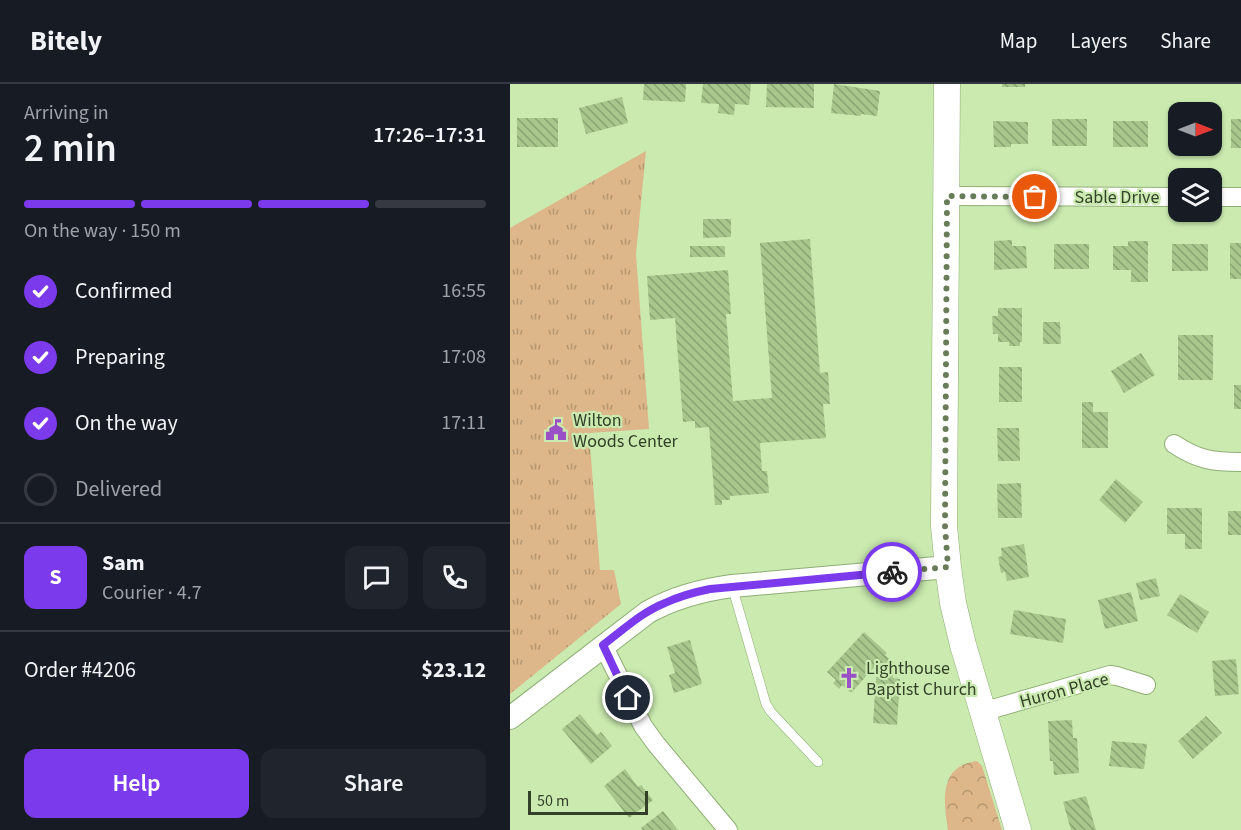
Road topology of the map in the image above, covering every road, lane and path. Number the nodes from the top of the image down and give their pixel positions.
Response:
1 (947, 84) edge
2 (947, 196) junction
3 (1168, 197) edge
4 (1222, 197) edge
5 (1241, 197) edge
6 (1174, 444) dead end
7 (1241, 462) edge
8 (948, 567) junction
9 (732, 586) junction
10 (603, 645) junction
11 (1146, 685) dead end
12 (982, 712) junction
13 (510, 718) edge
14 (818, 762) dead end
15 (728, 830) edge
16 (1017, 830) edge

1 - 2 main road
2 - 3 street, Sable Drive
2 - 8 main road
4 - 5 street
6 - 7 street
8 - 9 street
8 - 12 main road
9 - 10 street
9 - 14 lane
10 - 13 street
10 - 15 street
11 - 12 street, Huron Place
12 - 16 main road

